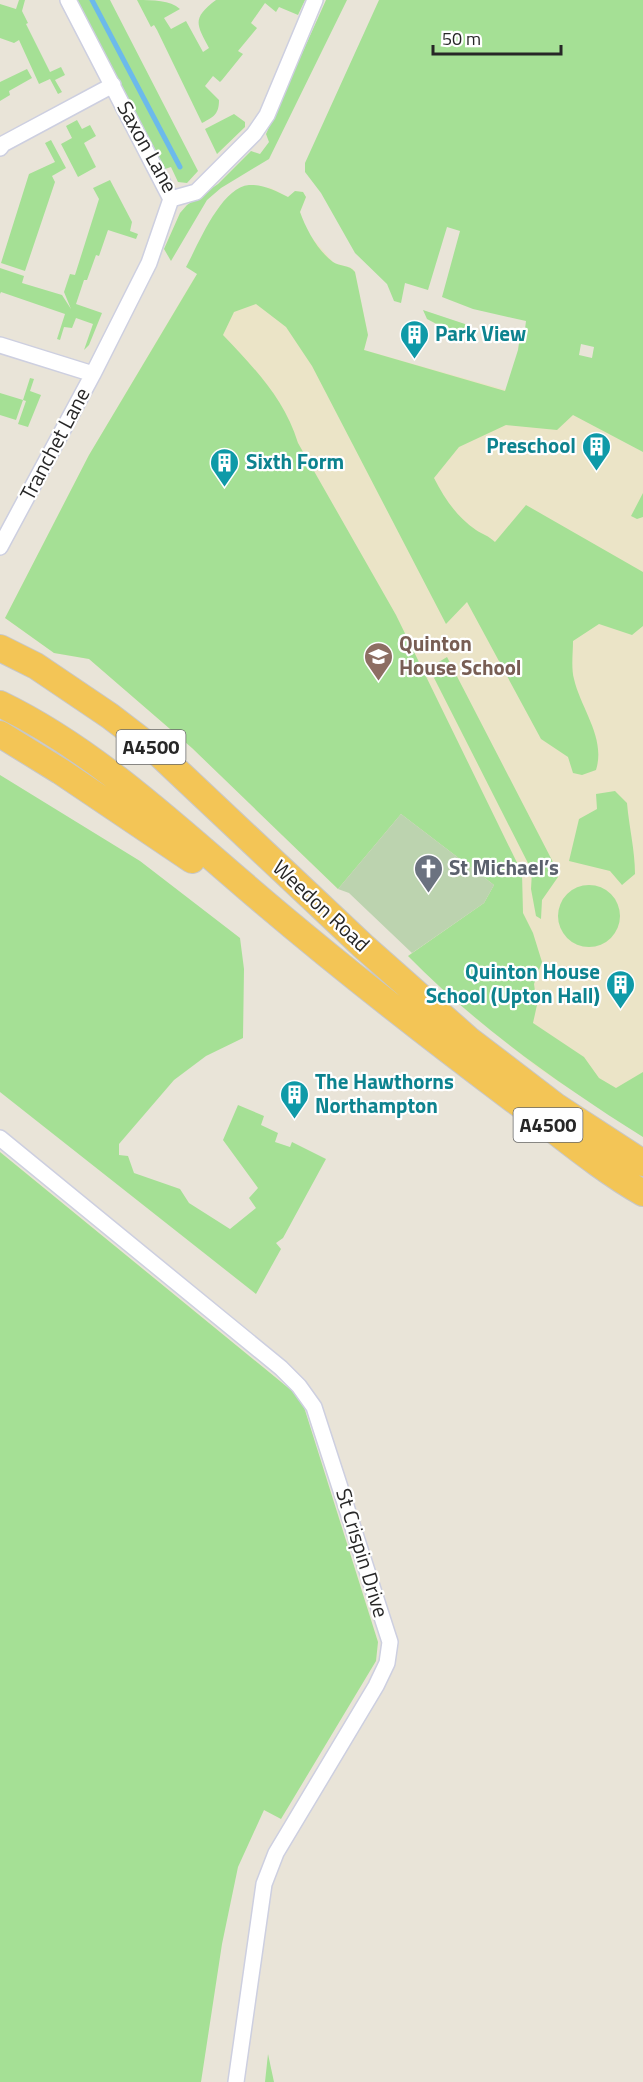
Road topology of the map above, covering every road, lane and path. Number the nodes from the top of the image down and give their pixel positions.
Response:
1 (68, 0) edge
2 (315, 0) edge
3 (113, 85) junction
4 (0, 148) edge
5 (171, 199) junction
6 (0, 345) edge
7 (93, 374) junction
8 (0, 547) edge
9 (0, 648) edge
10 (0, 704) edge
11 (0, 723) edge
12 (0, 734) edge
13 (163, 816) junction
14 (255, 895) junction
15 (0, 1138) edge
16 (643, 1163) edge
17 (643, 1193) edge
18 (236, 2082) edge

1 - 3 street, Saxon Lane
2 - 5 street, Saxon Lane
3 - 4 street
3 - 5 street, Saxon Lane
5 - 7 street, Tranchet Lane
6 - 7 street
7 - 8 street, Tranchet Lane
9 - 16 highway, Weedon Road / A4500
10 - 13 highway, Weedon Road / A4500
11 - 13 highway, Weedon Road
12 - 14 highway
13 - 14 highway, Weedon Road / A4500
14 - 17 highway, Weedon Road / A4500
15 - 18 street, St Crispin Drive

